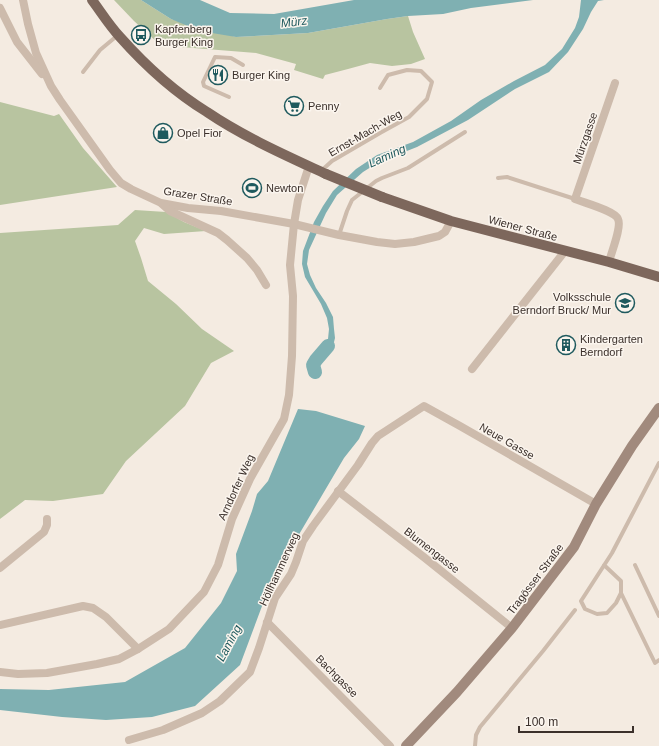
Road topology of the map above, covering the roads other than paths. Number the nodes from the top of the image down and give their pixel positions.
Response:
1 (23, 0) edge
2 (92, 0) edge
3 (0, 8) edge
4 (118, 35) junction
5 (243, 65) dead end
6 (83, 72) dead end
7 (615, 83) dead end
8 (51, 86) junction
9 (380, 88) dead end
10 (229, 97) dead end
11 (465, 132) dead end
12 (309, 166) junction
13 (323, 173) junction
14 (498, 178) dead end
15 (576, 200) junction
16 (161, 203) junction
17 (451, 221) junction
18 (294, 224) junction
19 (335, 234) junction
20 (566, 251) junction
21 (609, 262) junction
22 (659, 277) edge
23 (266, 285) dead end
24 (472, 369) dead end
25 (659, 408) edge
26 (407, 417) joint
27 (659, 463) edge
28 (338, 491) junction
29 (596, 504) junction
30 (47, 519) dead end
31 (604, 565) junction
32 (634, 565) dead end
33 (0, 568) edge
34 (620, 593) junction
35 (575, 610) dead end
36 (659, 616) edge
37 (268, 622) junction
38 (0, 625) edge
39 (512, 628) junction
40 (138, 649) junction
41 (659, 660) edge
42 (0, 672) edge
43 (132, 743) edge
44 (390, 746) edge
45 (406, 746) edge
46 (475, 746) edge

1 - 8 street, Grazer Straße
2 - 4 main road
3 - 8 street
4 - 6 lane
4 - 12 main road
5 - 10 lane
7 - 15 street, Mürzgasse
8 - 16 street, Grazer Straße
9 - 13 lane, Ernst-Mach-Weg
11 - 19 lane
12 - 13 main road
12 - 18 street, Arndorfer Weg
13 - 17 main road, Wiener Straße, bridge
14 - 15 lane
15 - 21 street
16 - 18 street, Grazer Straße
16 - 23 street
17 - 19 street, Grazer Straße
17 - 20 main road, Wiener Straße
18 - 19 street, Grazer Straße
18 - 40 street, Arndorfer Weg
20 - 21 main road, Wiener Straße
20 - 24 street
21 - 22 main road, Wiener Straße
25 - 29 main road, Tragösser Straße
26 - 28 street, Höllhammerweg
26 - 29 street, Neue Gasse
27 - 31 lane
28 - 37 street, Höllhammerweg
28 - 39 street, Blumengasse
29 - 39 main road, Tragösser Straße
30 - 33 street
31 - 34 lane
31 - 34 lane
32 - 36 lane
34 - 41 lane
35 - 46 lane
37 - 43 street, Höllhammerweg
37 - 44 street, Bachgasse
38 - 40 street
39 - 45 main road, Tragösser Straße
40 - 42 street, Arndorfer Weg

